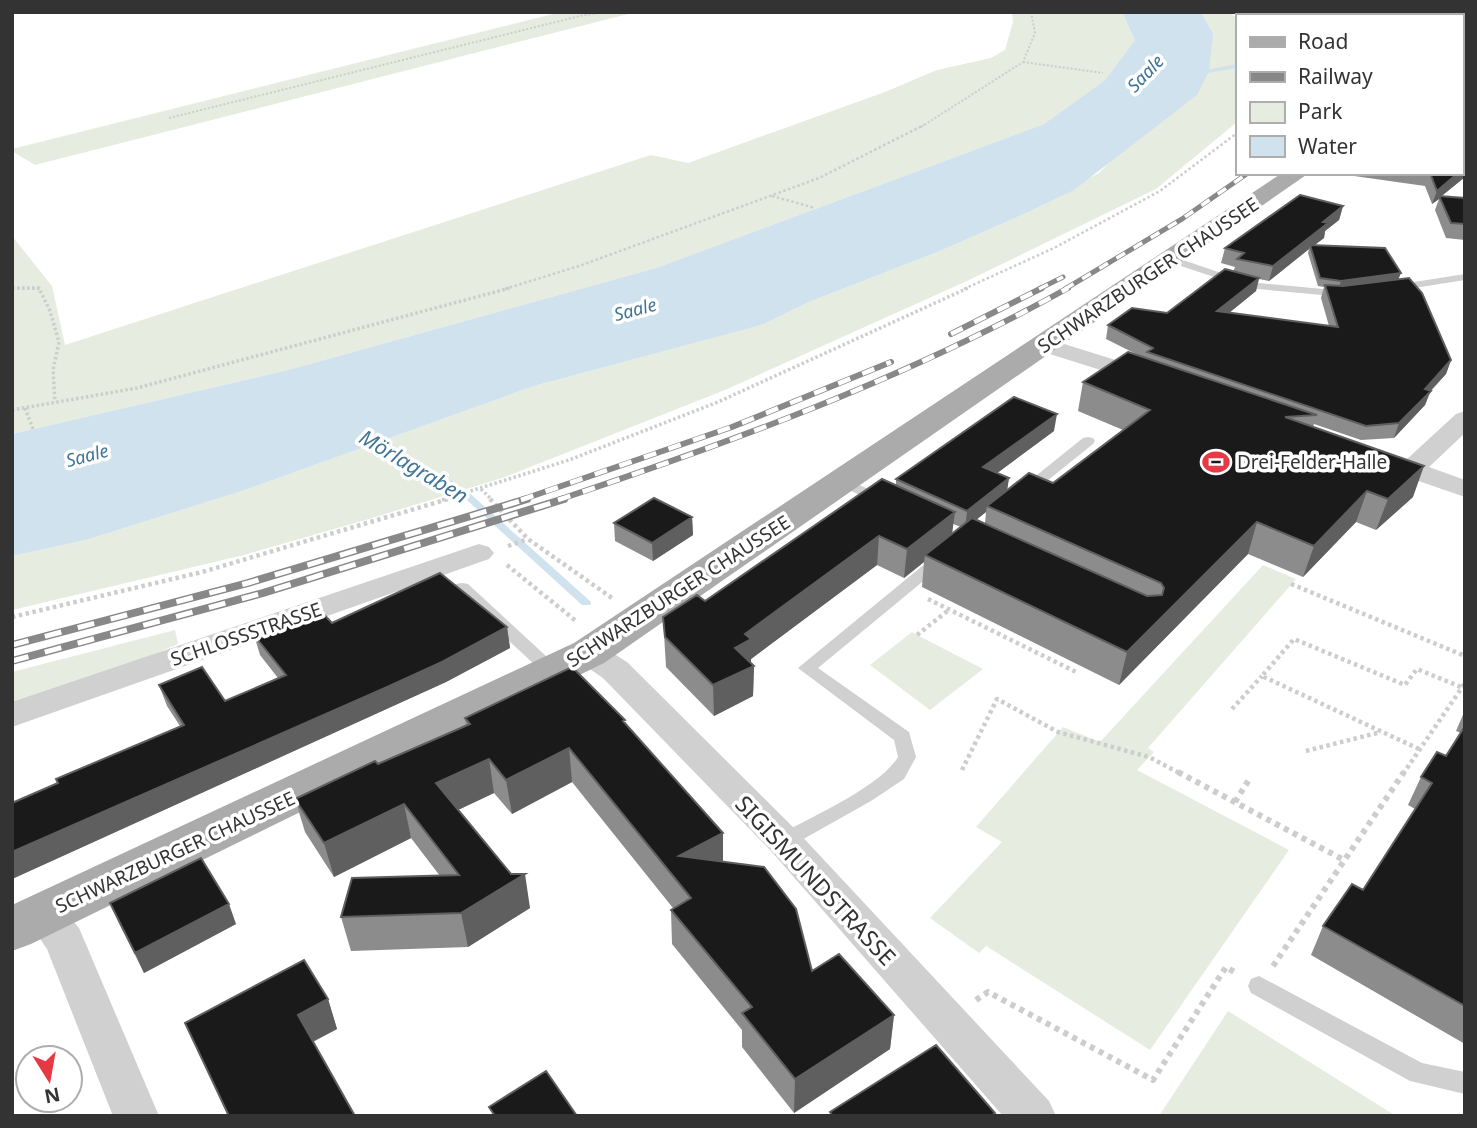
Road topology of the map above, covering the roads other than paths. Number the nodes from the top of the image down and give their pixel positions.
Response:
1 (1295, 175) edge
2 (1170, 260) junction
3 (1465, 277) edge
4 (1376, 290) edge
5 (1351, 293) edge
6 (1045, 345) junction
7 (1167, 384) edge
8 (1465, 419) edge
9 (1088, 441) dead end
10 (1360, 452) edge
11 (1411, 470) junction
12 (844, 482) junction
13 (1465, 489) edge
14 (1016, 499) edge
15 (892, 505) edge
16 (955, 547) edge
17 (479, 553) road end
18 (463, 589) edge
19 (575, 649) junction
20 (12, 715) edge
21 (783, 841) junction
22 (28, 922) edge
23 (1259, 986) road end
24 (1465, 1083) edge
25 (136, 1116) edge
26 (1033, 1116) edge

1 - 2 main road, SCHWARZBURGER CHAUSSEE
2 - 5 lane
2 - 6 main road, SCHWARZBURGER CHAUSSEE
3 - 4 lane
6 - 7 street
6 - 12 main road, SCHWARZBURGER CHAUSSEE
8 - 11 street
9 - 14 lane
10 - 11 street
11 - 13 street
12 - 15 lane
12 - 19 main road, SCHWARZBURGER CHAUSSEE
16 - 21 lane
17 - 20 street, SCHLOSSSTRASSE
18 - 19 lane
19 - 21 street, SIGISMUNDSTRASSE
19 - 22 main road, SCHWARZBURGER CHAUSSEE
21 - 26 street, SIGISMUNDSTRASSE
22 - 25 street
23 - 24 lane

